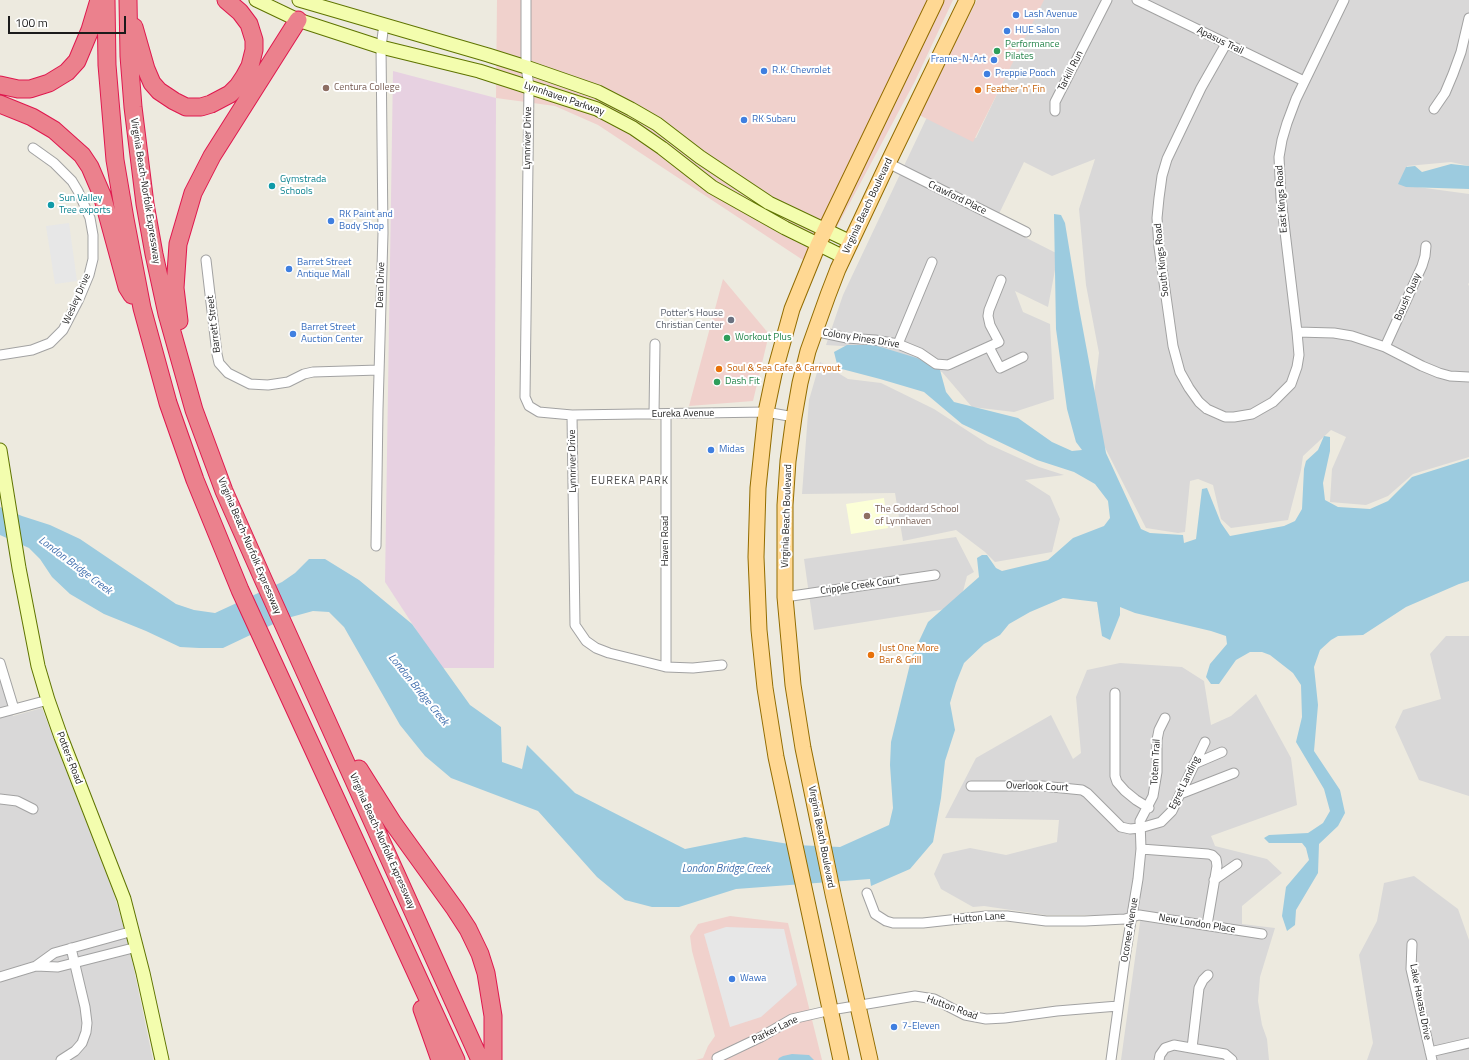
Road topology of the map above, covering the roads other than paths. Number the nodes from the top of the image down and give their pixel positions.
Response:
1 (99, 0) edge
2 (106, 0) edge
3 (226, 0) edge
4 (256, 0) edge
5 (302, 0) edge
6 (526, 0) edge
7 (936, 0) edge
8 (967, 0) edge
9 (1107, 0) edge
10 (1137, 0) edge
11 (1344, 0) edge
12 (128, 5) edge
13 (1469, 18) edge
14 (298, 20) junction
15 (384, 24) junction
16 (1226, 44) junction
17 (381, 48) junction
18 (526, 67) junction
19 (1304, 81) junction
20 (0, 85) edge
21 (529, 86) junction
22 (0, 104) edge
23 (1434, 109) dead end
24 (1054, 111) dead end
25 (33, 148) dead end
26 (888, 164) junction
27 (825, 230) junction
28 (1026, 232) dead end
29 (851, 242) junction
30 (818, 245) junction
31 (1426, 246) dead end
32 (844, 257) junction
33 (206, 260) dead end
34 (932, 262) dead end
35 (1001, 280) dead end
36 (142, 308) junction
37 (814, 331) junction
38 (1297, 332) junction
39 (655, 344) dead end
40 (898, 344) junction
41 (989, 347) junction
42 (1385, 347) junction
43 (0, 354) edge
44 (1023, 357) dead end
45 (379, 370) junction
46 (1469, 377) edge
47 (186, 384) junction
48 (1273, 402) joint
49 (766, 412) junction
50 (654, 414) junction
51 (666, 414) junction
52 (572, 415) junction
53 (794, 417) junction
54 (0, 450) edge
55 (376, 546) dead end
56 (935, 575) dead end
57 (786, 597) junction
58 (0, 663) edge
59 (722, 665) dead end
60 (666, 667) junction
61 (1115, 693) dead end
62 (48, 700) junction
63 (319, 704) junction
64 (14, 709) junction
65 (0, 713) edge
66 (1165, 718) dead end
67 (1205, 742) dead end
68 (1222, 752) dead end
69 (1194, 764) junction
70 (1234, 773) dead end
71 (971, 786) dead end
72 (1180, 794) junction
73 (0, 799) edge
74 (1149, 808) junction
75 (33, 809) dead end
76 (1140, 828) junction
77 (1141, 849) junction
78 (1238, 864) dead end
79 (1214, 880) junction
80 (867, 893) dead end
81 (1132, 917) junction
82 (1207, 925) junction
83 (133, 931) junction
84 (1262, 934) dead end
85 (1412, 944) dead end
86 (404, 946) junction
87 (137, 947) junction
88 (71, 948) junction
89 (75, 963) junction
90 (36, 966) junction
91 (1208, 975) dead end
92 (0, 977) edge
93 (858, 1005) junction
94 (1118, 1006) junction
95 (831, 1010) junction
96 (1469, 1043) edge
97 (1192, 1048) junction
98 (1431, 1056) edge
99 (718, 1058) dead end
100 (61, 1060) edge
101 (162, 1060) edge
102 (440, 1060) edge
103 (456, 1060) edge
104 (480, 1060) edge
105 (493, 1060) edge
106 (841, 1060) edge
107 (870, 1060) edge
108 (1111, 1060) edge
109 (1159, 1060) edge
110 (1232, 1060) edge

1 - 20 highway
2 - 36 highway
3 - 12 highway
4 - 14 main road, Lynnhaven Parkway
5 - 14 main road
5 - 15 main road, Lynnhaven Parkway
6 - 18 street, Lynnriver Drive
7 - 27 main road
8 - 26 main road, Virginia Beach Boulevard
9 - 24 street, Tarkill Run
10 - 16 street, Apasus Trail
11 - 19 street, East Kings Road
12 - 47 highway, Virginia Beach-Norfolk Expressway
13 - 23 street
14 - 17 main road, Lynnhaven Parkway
14 - 47 highway
15 - 17 street, Dean Drive
15 - 18 main road, Lynnhaven Parkway
16 - 19 street, Apasus Trail
16 - 48 street, South Kings Road
17 - 21 main road, Lynnhaven Parkway
17 - 45 street, Dean Drive
18 - 21 street, Lynnriver Drive
18 - 27 main road, Lynnhaven Parkway
19 - 38 street, East Kings Road
21 - 30 main road, Lynnhaven Parkway
21 - 52 street, Lynnriver Drive
22 - 36 highway
25 - 43 street, Wesley Drive
26 - 28 street, Crawford Place
26 - 29 main road, Virginia Beach Boulevard
27 - 29 main road, Lynnhaven Parkway
27 - 30 main road
29 - 32 main road, Virginia Beach Boulevard
30 - 32 main road, Lynnhaven Parkway
30 - 49 main road
31 - 42 street, Boush Quay
32 - 37 main road, Virginia Beach Boulevard
33 - 45 street, Barrett Street
34 - 40 street
35 - 41 street
36 - 86 highway
37 - 40 street, Colony Pines Drive
37 - 53 main road, Virginia Beach Boulevard
38 - 42 street
38 - 48 street, East Kings Road
39 - 50 street
40 - 41 street, Colony Pines Drive
41 - 44 street
42 - 46 street
45 - 55 street, Dean Drive
47 - 63 highway, Virginia Beach-Norfolk Expressway
49 - 51 street, Eureka Avenue
49 - 53 street, Eureka Avenue
49 - 95 main road
50 - 51 street, Eureka Avenue
50 - 52 street, Eureka Avenue
51 - 60 street, Haven Road
52 - 60 street, Lynnriver Drive
53 - 57 main road, Virginia Beach Boulevard
54 - 62 main road, Potters Road
56 - 57 street, Cripple Creek Court
57 - 93 main road, Virginia Beach Boulevard
58 - 64 street
59 - 60 street, Lynnriver Drive
61 - 74 street
62 - 64 street
62 - 83 main road, Potters Road
63 - 104 highway, Virginia Beach-Norfolk Expressway
63 - 105 highway
64 - 65 street
66 - 74 street, Totem Trail
67 - 69 street, Egret Landing
68 - 69 street
69 - 72 street, Egret Landing
70 - 72 street
71 - 76 street, Overlook Court
72 - 76 street, Egret Landing
73 - 75 street
74 - 76 street, Totem Trail
76 - 77 street, Oconee Avenue
77 - 79 street
77 - 81 street, Oconee Avenue
78 - 79 street
79 - 82 street
80 - 81 street, Hutton Lane
81 - 82 street, New London Place
81 - 94 street, Oconee Avenue
82 - 84 street, New London Place
83 - 87 main road, Potters Road
83 - 88 street
85 - 98 street, Lake Havasu Drive
86 - 102 highway
86 - 103 highway
87 - 89 street
87 - 101 main road, Potters Road
88 - 89 street
88 - 90 street
89 - 90 street
89 - 100 street
90 - 92 street
91 - 97 street
93 - 94 street, Hutton Road
93 - 95 street, Parker Lane
93 - 107 main road, Virginia Beach Boulevard
94 - 108 street, Oconee Avenue
95 - 99 street, Parker Lane
95 - 106 main road
96 - 98 street
97 - 109 street
97 - 110 street

